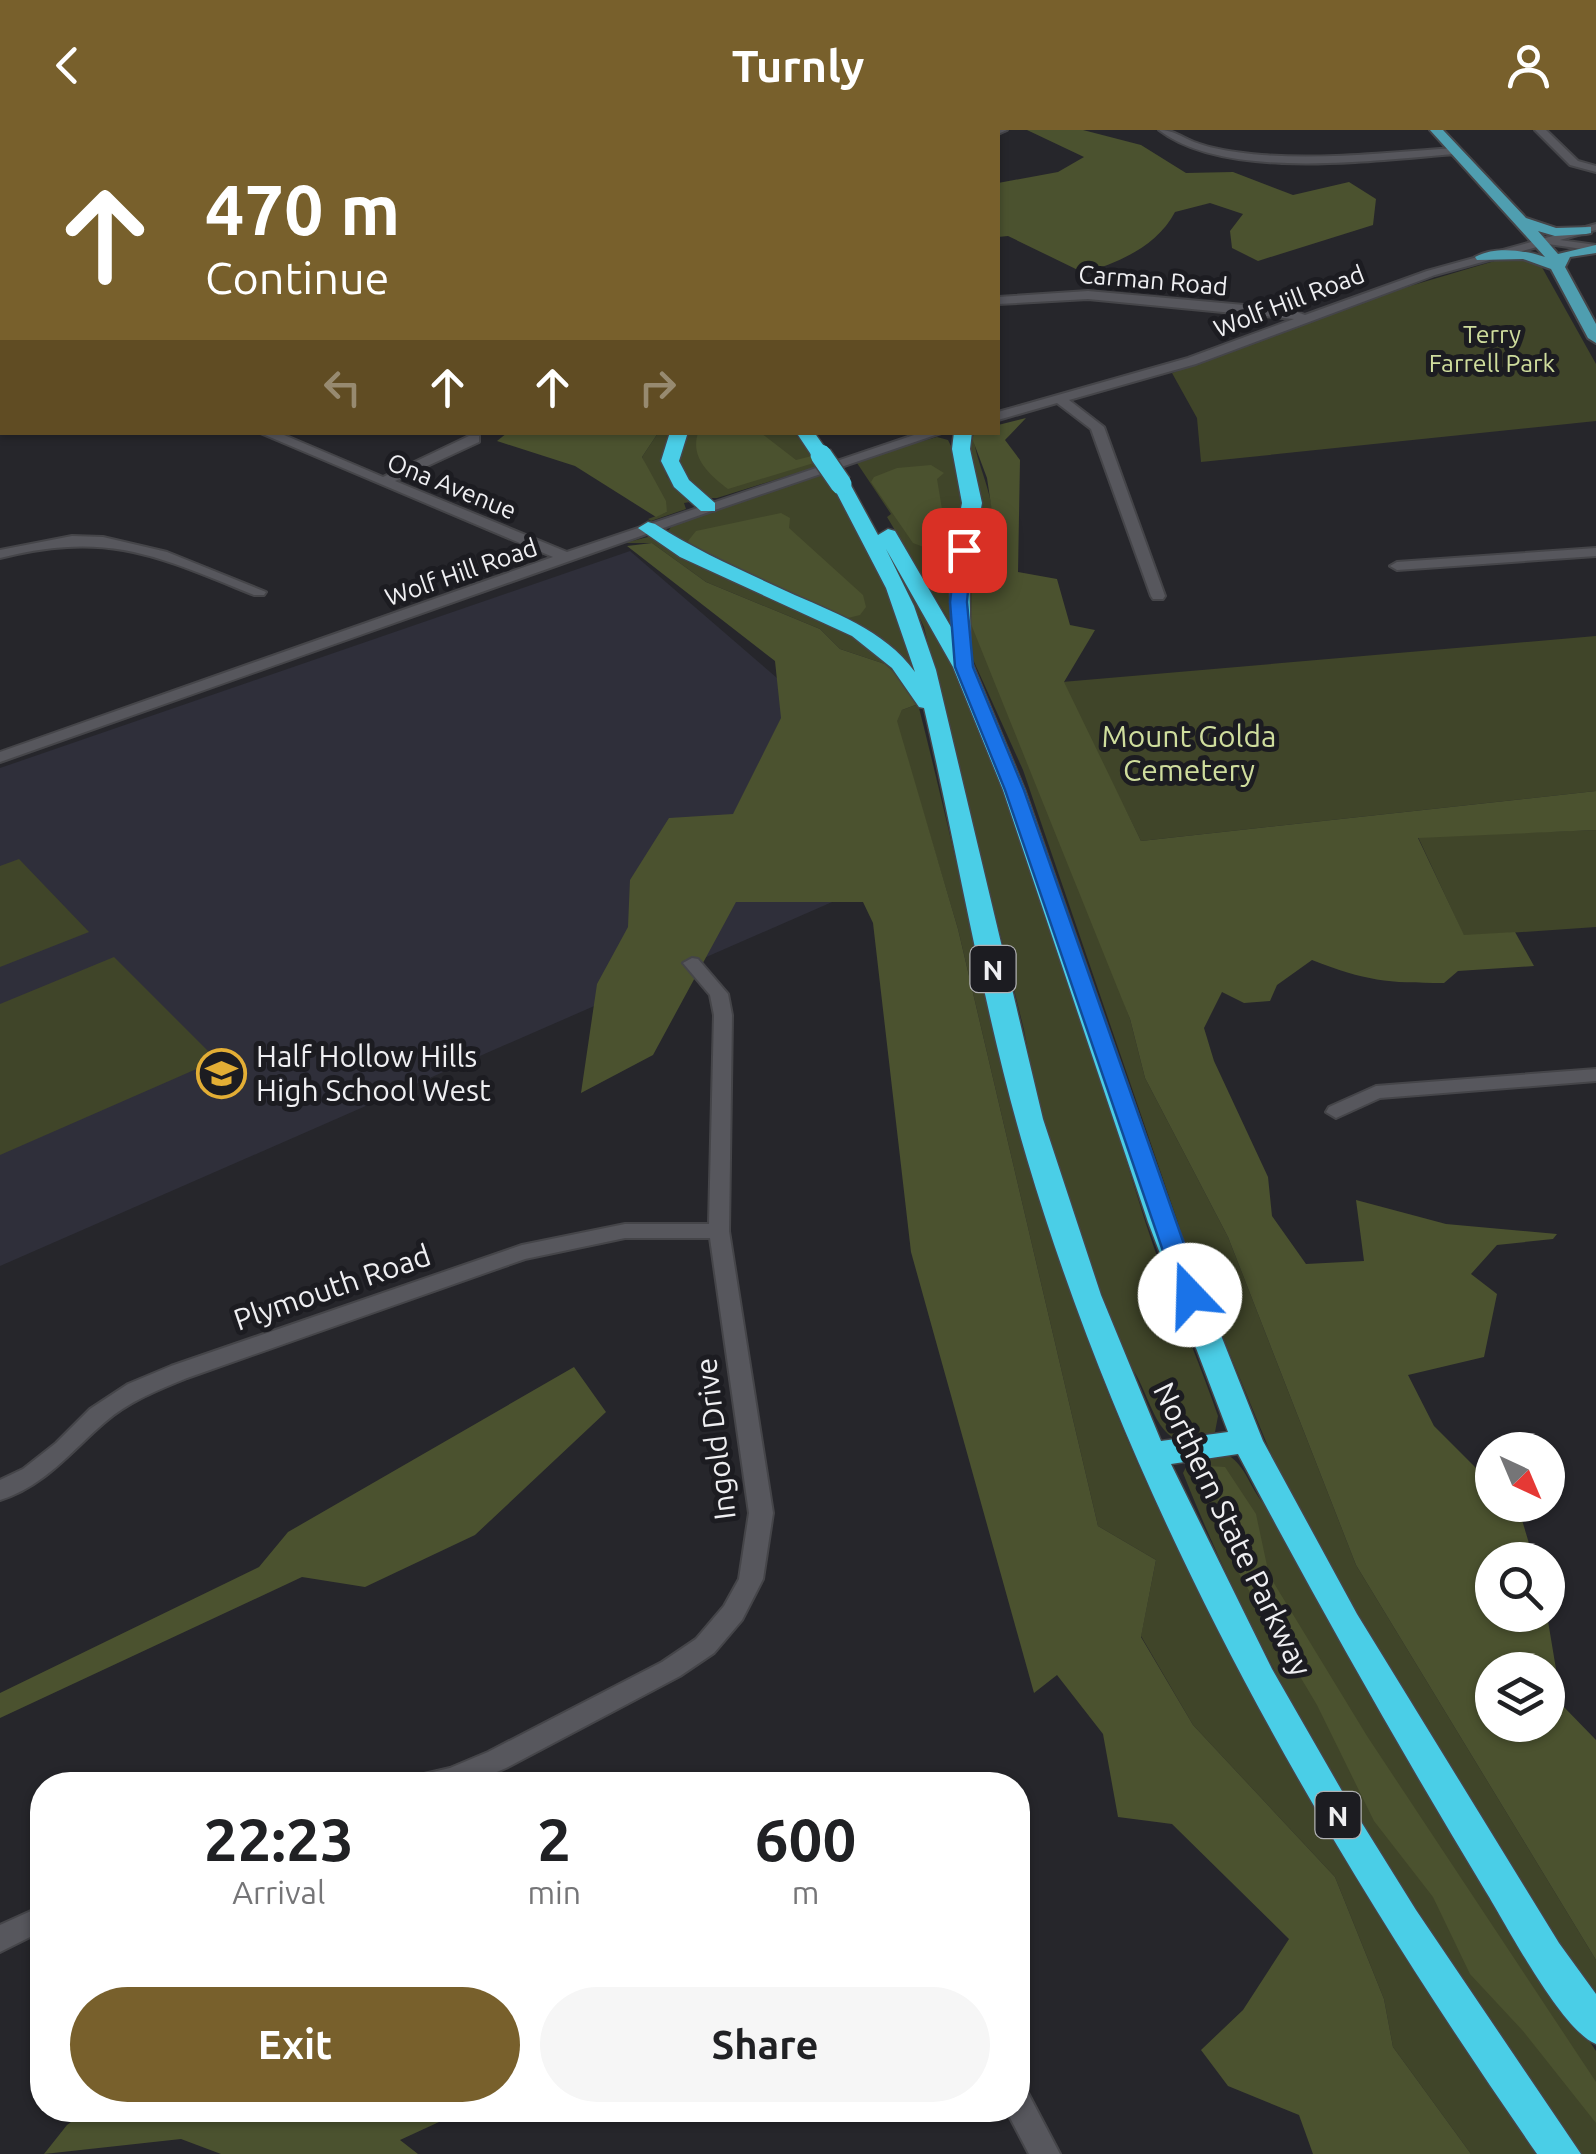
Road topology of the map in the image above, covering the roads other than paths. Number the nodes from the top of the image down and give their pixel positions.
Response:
1 (1164, 130) edge
2 (1436, 130) edge
3 (1540, 130) edge
4 (1455, 151) junction
5 (1596, 169) edge
6 (1520, 220) junction
7 (1591, 228) edge
8 (1541, 241) junction
9 (1596, 249) edge
10 (1482, 257) junction
11 (1558, 266) junction
12 (1000, 300) edge
13 (1304, 318) junction
14 (1596, 338) edge
15 (1061, 400) junction
16 (1000, 415) edge
17 (271, 435) edge
18 (464, 435) edge
19 (678, 435) edge
20 (932, 435) edge
21 (962, 441) edge
22 (826, 443) edge
23 (848, 481) junction
24 (383, 482) junction
25 (708, 508) junction
26 (648, 528) junction
27 (1596, 552) edge
28 (0, 554) edge
29 (568, 558) junction
30 (1397, 566) dead end
31 (259, 592) dead end
32 (1158, 596) dead end
33 (964, 667) junction
34 (937, 715) junction
35 (0, 757) edge
36 (692, 963) dead end
37 (1596, 1075) edge
38 (1336, 1112) dead end
39 (719, 1230) junction
40 (1247, 1440) junction
41 (1149, 1456) junction
42 (0, 1491) edge
43 (468, 1772) edge
44 (30, 1924) edge
45 (0, 1940) edge
46 (1596, 2026) edge
47 (1028, 2122) edge
48 (1045, 2154) edge
49 (1561, 2154) edge

1 - 4 street
2 - 4 main road
3 - 5 street
4 - 6 main road
6 - 7 main road
6 - 8 main road
7 - 8 street, Wolf Hill Road
7 - 9 street
8 - 9 street
8 - 10 street, Wolf Hill Road
8 - 11 main road
9 - 11 main road
10 - 11 main road
10 - 13 street, Wolf Hill Road
11 - 14 main road
12 - 13 street, Carman Road
13 - 15 street, Wolf Hill Road
15 - 16 street, Wolf Hill Road
15 - 32 street
17 - 24 street, Ona Avenue
18 - 24 street
19 - 25 highway
20 - 25 street, Wolf Hill Road
21 - 33 highway
22 - 23 highway, Northern State Parkway / N, bridge
23 - 33 highway, Northern State Parkway / N
23 - 34 highway, Northern State Parkway / N
24 - 29 street, Ona Avenue
25 - 26 street, Wolf Hill Road
26 - 29 street, Wolf Hill Road
26 - 34 highway
27 - 30 street
28 - 31 street
29 - 35 street, Wolf Hill Road
33 - 40 highway, Northern State Parkway / N
34 - 41 highway, Northern State Parkway / N
36 - 39 street, Ingold Drive
37 - 38 street
39 - 42 street, Plymouth Road
39 - 43 street, Ingold Drive
40 - 41 highway
40 - 46 highway, Northern State Parkway / N
41 - 49 highway, Northern State Parkway / N
44 - 45 street
47 - 48 street

